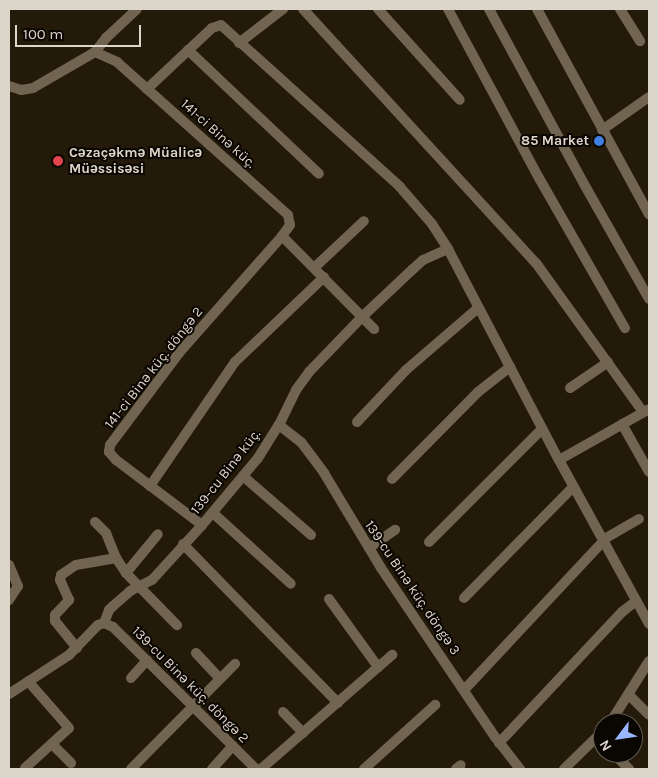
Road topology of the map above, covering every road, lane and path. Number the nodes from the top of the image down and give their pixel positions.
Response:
1 (137, 9) edge
2 (303, 9) edge
3 (378, 9) edge
4 (448, 9) edge
5 (489, 9) edge
6 (537, 9) edge
7 (620, 9) edge
8 (279, 10) edge
9 (640, 41) dead end
10 (239, 43) junction
11 (188, 50) junction
12 (95, 52) junction
13 (9, 86) edge
14 (147, 89) junction
15 (649, 97) edge
16 (460, 100) dead end
17 (602, 130) junction
18 (319, 174) dead end
19 (649, 214) edge
20 (364, 221) dead end
21 (282, 236) junction
22 (448, 249) junction
23 (315, 267) junction
24 (324, 277) junction
25 (649, 299) edge
26 (478, 308) junction
27 (362, 317) junction
28 (625, 328) dead end
29 (374, 330) dead end
30 (608, 362) junction
31 (510, 367) junction
32 (570, 388) dead end
33 (646, 410) edge
34 (357, 422) dead end
35 (622, 424) junction
36 (279, 425) junction
37 (542, 429) junction
38 (559, 460) junction
39 (649, 472) edge
40 (243, 476) junction
41 (392, 479) dead end
42 (150, 486) junction
43 (573, 487) junction
44 (213, 513) junction
45 (638, 519) dead end
46 (95, 522) dead end
47 (202, 525) junction
48 (395, 530) dead end
49 (158, 534) dead end
50 (311, 535) dead end
51 (429, 542) dead end
52 (603, 542) junction
53 (183, 544) junction
54 (368, 548) junction
55 (116, 558) junction
56 (9, 565) edge
57 (126, 573) junction
58 (291, 584) dead end
59 (138, 587) junction
60 (464, 598) dead end
61 (329, 599) dead end
62 (9, 600) edge
63 (636, 601) junction
64 (104, 623) junction
65 (649, 624) edge
66 (177, 625) dead end
67 (77, 648) junction
68 (196, 653) dead end
69 (392, 655) dead end
70 (147, 660) junction
71 (649, 661) edge
72 (235, 664) dead end
73 (378, 667) junction
74 (131, 678) dead end
75 (219, 678) junction
76 (28, 681) junction
77 (464, 690) junction
78 (9, 694) edge
79 (629, 695) junction
80 (338, 703) junction
81 (434, 705) dead end
82 (193, 706) junction
83 (283, 712) dead end
84 (617, 713) edge
85 (649, 715) edge
86 (303, 733) junction
87 (499, 743) junction
88 (52, 744) junction
89 (593, 744) edge
90 (233, 746) junction
91 (71, 763) dead end
92 (25, 768) dead end
93 (131, 769) edge
94 (212, 769) edge
95 (256, 769) edge
96 (261, 769) edge
97 (364, 769) edge
98 (520, 769) edge
99 (564, 769) edge

1 - 12 street
2 - 30 street
3 - 16 street
4 - 28 street
5 - 25 street
6 - 17 street
7 - 9 street
8 - 10 street
10 - 11 street
10 - 22 street
11 - 14 street
11 - 18 street
12 - 13 street
12 - 14 street, 141-ci Binə küç.
14 - 21 street, 141-ci Binə küç.
15 - 17 street
17 - 19 street
20 - 23 street
21 - 23 street
21 - 42 street, 141-ci Binə küç. döngə 2
22 - 26 street
22 - 27 street, 139-cu Binə küç.
23 - 24 street
24 - 27 street
24 - 42 street
26 - 31 street
26 - 34 street
27 - 29 street
27 - 36 street, 139-cu Binə küç.
30 - 32 street
30 - 33 street
31 - 37 street
31 - 41 street
33 - 35 street
35 - 38 street
35 - 39 street
36 - 40 street, 139-cu Binə küç.
36 - 54 street, 139-cu Binə küç. döngə 3
37 - 38 street
37 - 51 street
38 - 43 street
40 - 44 street, 139-cu Binə küç.
40 - 50 street
42 - 47 street, 141-ci Binə küç. döngə 2
43 - 52 street
43 - 60 street
44 - 47 street, 139-cu Binə küç.
44 - 58 street
45 - 52 street
46 - 55 street
47 - 53 street, 139-cu Binə küç.
48 - 54 street
49 - 57 street
52 - 63 street
52 - 77 street
53 - 59 street, 139-cu Binə küç.
53 - 80 street
54 - 77 street, 139-cu Binə küç. döngə 3
55 - 57 street
55 - 67 street
56 - 62 street
57 - 59 street
59 - 64 street, 139-cu Binə küç.
59 - 66 street
61 - 73 street
63 - 65 street
63 - 87 street
64 - 67 street, 139-cu Binə küç.
64 - 70 street, 139-cu Binə küç. döngə 2
67 - 76 street, 139-cu Binə küç.
68 - 75 street
69 - 73 street
70 - 74 street
70 - 82 street, 139-cu Binə küç. döngə 2
71 - 79 street
72 - 75 street
73 - 80 street
75 - 82 street
76 - 78 street, 139-cu Binə küç.
76 - 88 street
77 - 87 street, 139-cu Binə küç. döngə 3
79 - 84 street
79 - 85 street
80 - 86 street
81 - 97 street
82 - 90 street, 139-cu Binə küç. döngə 2
82 - 93 street
83 - 86 street
86 - 96 street
87 - 98 street, 139-cu Binə küç. döngə 3
88 - 91 street
88 - 92 street
89 - 99 street
90 - 94 street
90 - 95 street, 139-cu Binə küç. döngə 2

